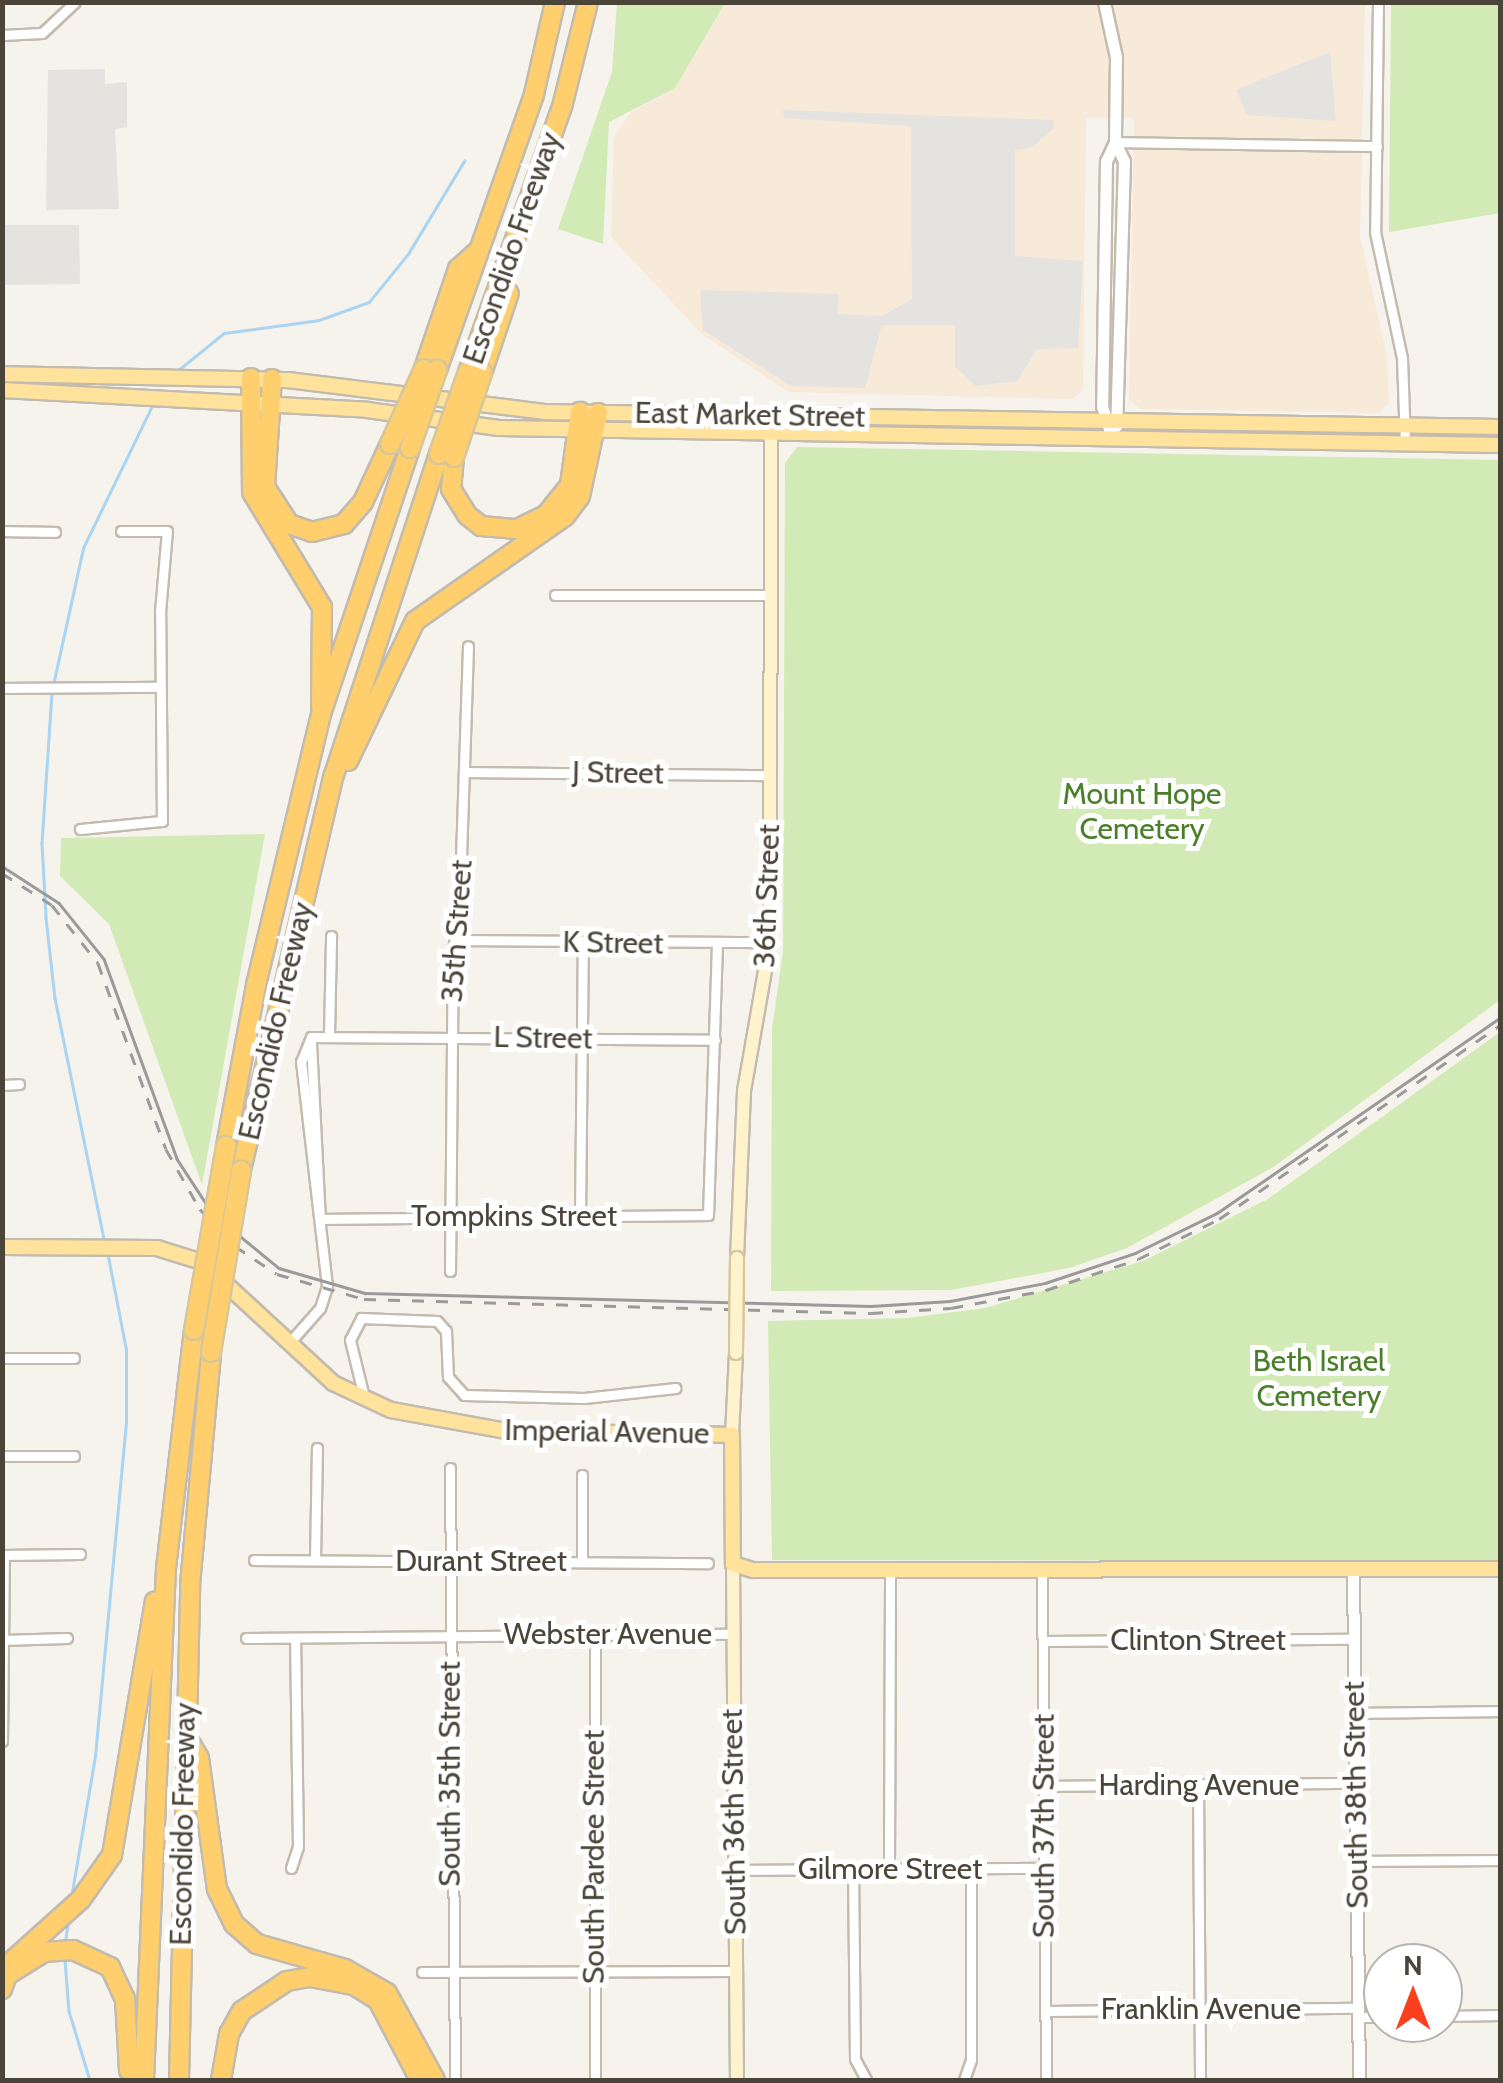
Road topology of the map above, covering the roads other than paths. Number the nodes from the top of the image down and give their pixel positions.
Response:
1 (75, 2) edge
2 (588, 2) edge
3 (1104, 2) edge
4 (1378, 2) edge
5 (554, 4) edge
6 (2, 35) edge
7 (1115, 142) junction
8 (1377, 146) junction
9 (430, 370) junction
10 (2, 374) edge
11 (251, 378) junction
12 (272, 379) junction
13 (2, 390) edge
14 (260, 408) junction
15 (772, 416) junction
16 (589, 421) junction
17 (1112, 422) junction
18 (1405, 426) junction
19 (1500, 427) edge
20 (770, 435) junction
21 (1112, 439) junction
22 (1405, 444) junction
23 (1500, 445) edge
24 (446, 455) junction
25 (2, 531) edge
26 (120, 531) dead end
27 (55, 532) dead end
28 (555, 595) dead end
29 (769, 596) junction
30 (468, 646) dead end
31 (160, 687) junction
32 (2, 688) edge
33 (322, 711) junction
34 (466, 772) junction
35 (770, 775) junction
36 (323, 816) junction
37 (80, 829) dead end
38 (331, 936) dead end
39 (456, 940) junction
40 (583, 942) junction
41 (770, 942) junction
42 (717, 944) junction
43 (329, 1036) junction
44 (451, 1036) junction
45 (584, 1039) junction
46 (715, 1040) junction
47 (19, 1084) dead end
48 (2, 1085) edge
49 (708, 1215) joint
50 (450, 1216) junction
51 (580, 1217) junction
52 (320, 1219) junction
53 (2, 1247) edge
54 (450, 1271) dead end
55 (289, 1343) junction
56 (2, 1358) edge
57 (74, 1358) dead end
58 (675, 1388) dead end
59 (365, 1400) junction
60 (732, 1435) junction
61 (317, 1448) dead end
62 (2, 1456) edge
63 (74, 1456) dead end
64 (450, 1468) dead end
65 (582, 1475) dead end
66 (80, 1554) dead end
67 (3, 1555) edge
68 (254, 1560) dead end
69 (315, 1560) junction
70 (582, 1561) junction
71 (450, 1562) junction
72 (708, 1562) dead end
73 (733, 1564) junction
74 (166, 1568) junction
75 (1353, 1568) junction
76 (1500, 1569) edge
77 (890, 1572) junction
78 (1042, 1572) junction
79 (595, 1634) junction
80 (731, 1634) junction
81 (449, 1635) junction
82 (67, 1638) dead end
83 (246, 1638) dead end
84 (295, 1638) junction
85 (1354, 1639) junction
86 (3, 1640) edge
87 (1043, 1640) junction
88 (1500, 1711) edge
89 (1355, 1713) junction
90 (185, 1733) junction
91 (2, 1742) edge
92 (1354, 1783) junction
93 (1198, 1785) junction
94 (1044, 1786) junction
95 (1500, 1860) edge
96 (1357, 1861) junction
97 (889, 1867) junction
98 (291, 1868) dead end
99 (853, 1868) junction
100 (971, 1868) junction
101 (1044, 1868) junction
102 (735, 1870) junction
103 (2, 1970) edge
104 (736, 1970) junction
105 (422, 1972) dead end
106 (452, 1972) junction
107 (595, 1972) junction
108 (2, 1989) edge
109 (1200, 2010) junction
110 (1045, 2011) junction
111 (1358, 2012) junction
112 (1363, 2013) edge
113 (1500, 2014) edge
114 (1463, 2015) edge
115 (142, 2080) edge
116 (180, 2080) edge
117 (221, 2080) edge
118 (420, 2080) edge
119 (434, 2080) edge
120 (455, 2080) edge
121 (595, 2080) edge
122 (737, 2080) edge
123 (866, 2080) edge
124 (964, 2080) edge
125 (1046, 2080) edge
126 (1200, 2080) edge
127 (1358, 2080) edge

1 - 6 street
2 - 24 highway, Escondido Freeway, bridge
3 - 7 street
4 - 8 street
5 - 9 highway, Escondido Freeway
7 - 8 street
7 - 17 street
7 - 17 street
8 - 18 street
9 - 14 highway, bridge
9 - 33 highway, Escondido Freeway, bridge
10 - 11 main road, East Market Street
11 - 12 main road, East Market Street
11 - 14 highway
12 - 14 highway
12 - 16 main road, East Market Street
13 - 14 main road, East Market Street
14 - 16 main road, East Market Street
14 - 33 highway
15 - 16 main road, East Market Street
15 - 17 main road, East Market Street
15 - 20 main road, 36th Street
16 - 20 main road, East Market Street
16 - 24 highway
16 - 36 highway
17 - 18 main road, East Market Street
17 - 21 street
18 - 19 main road, East Market Street
18 - 22 street
20 - 21 main road, East Market Street
20 - 29 main road, 36th Street
21 - 22 main road, East Market Street
22 - 23 main road, East Market Street
24 - 36 highway, Escondido Freeway
25 - 27 street
26 - 31 street
28 - 29 street
29 - 35 main road, 36th Street
30 - 34 street, 35th Street
31 - 32 street
31 - 37 street
33 - 74 highway, Escondido Freeway, bridge
34 - 35 street, J Street
34 - 39 street, 35th Street
35 - 41 main road, 36th Street
36 - 90 highway, Escondido Freeway, bridge
38 - 43 street
39 - 40 street, K Street
39 - 44 street, 35th Street
40 - 42 street, K Street
40 - 45 street
41 - 42 street, K Street
41 - 60 main road, 36th Street, bridge
42 - 46 street, 36th Street
43 - 44 street, L Street
43 - 52 street, L Street
44 - 45 street, L Street
44 - 50 street, 35th Street
45 - 46 street, L Street
45 - 51 street
46 - 49 street, 36th Street
47 - 48 street
49 - 51 street, Tompkins Street
50 - 51 street, Tompkins Street
50 - 52 street, Tompkins Street
50 - 54 street, 35th Street
52 - 55 street
53 - 55 main road, Imperial Avenue
55 - 59 main road, Imperial Avenue
56 - 57 street
58 - 59 street
59 - 60 main road, Imperial Avenue
60 - 73 main road, Imperial Avenue
61 - 69 street
62 - 63 street
64 - 71 street, South 35th Street
65 - 70 street
66 - 67 street
67 - 86 street
68 - 69 street, Durant Street
69 - 71 street, Durant Street
70 - 71 street, Durant Street
70 - 72 street, Durant Street
71 - 81 street, South 35th Street
73 - 77 main road
73 - 80 main road, South 36th Street
74 - 103 highway
74 - 115 highway, Escondido Freeway
75 - 76 main road
75 - 78 main road
75 - 85 street, South 38th Street
77 - 78 main road
77 - 97 street
78 - 87 street, South 37th Street
79 - 80 street, Webster Avenue
79 - 81 street, Webster Avenue
79 - 107 street, South Pardee Street
80 - 102 main road, South 36th Street
81 - 84 street, Webster Avenue
81 - 106 street, South 35th Street
82 - 86 street
83 - 84 street, Webster Avenue
84 - 98 street
85 - 87 street, Clinton Street
85 - 89 street, South 38th Street
86 - 91 street
87 - 94 street, South 37th Street
88 - 89 street
89 - 92 street, South 38th Street
90 - 116 highway, Escondido Freeway
90 - 119 highway
92 - 93 street, Harding Avenue
92 - 96 street, South 38th Street
93 - 94 street, Harding Avenue
93 - 109 street
94 - 101 street, South 37th Street
95 - 96 street
96 - 111 street, South 38th Street
97 - 99 street, Gilmore Street
97 - 100 street, Gilmore Street
99 - 102 street, Gilmore Street
99 - 123 street
100 - 101 street, Gilmore Street
100 - 124 street
101 - 110 street, South 37th Street
102 - 104 main road, South 36th Street
104 - 107 street
104 - 122 main road, South 36th Street
105 - 106 street
106 - 107 street
106 - 120 street, South 35th Street
107 - 121 street, South Pardee Street
108 - 115 highway
109 - 110 street, Franklin Avenue
109 - 111 street, Franklin Avenue
109 - 126 street
110 - 125 street, South 37th Street
111 - 112 street, Franklin Avenue
111 - 127 street, South 38th Street
113 - 114 street
117 - 118 highway

